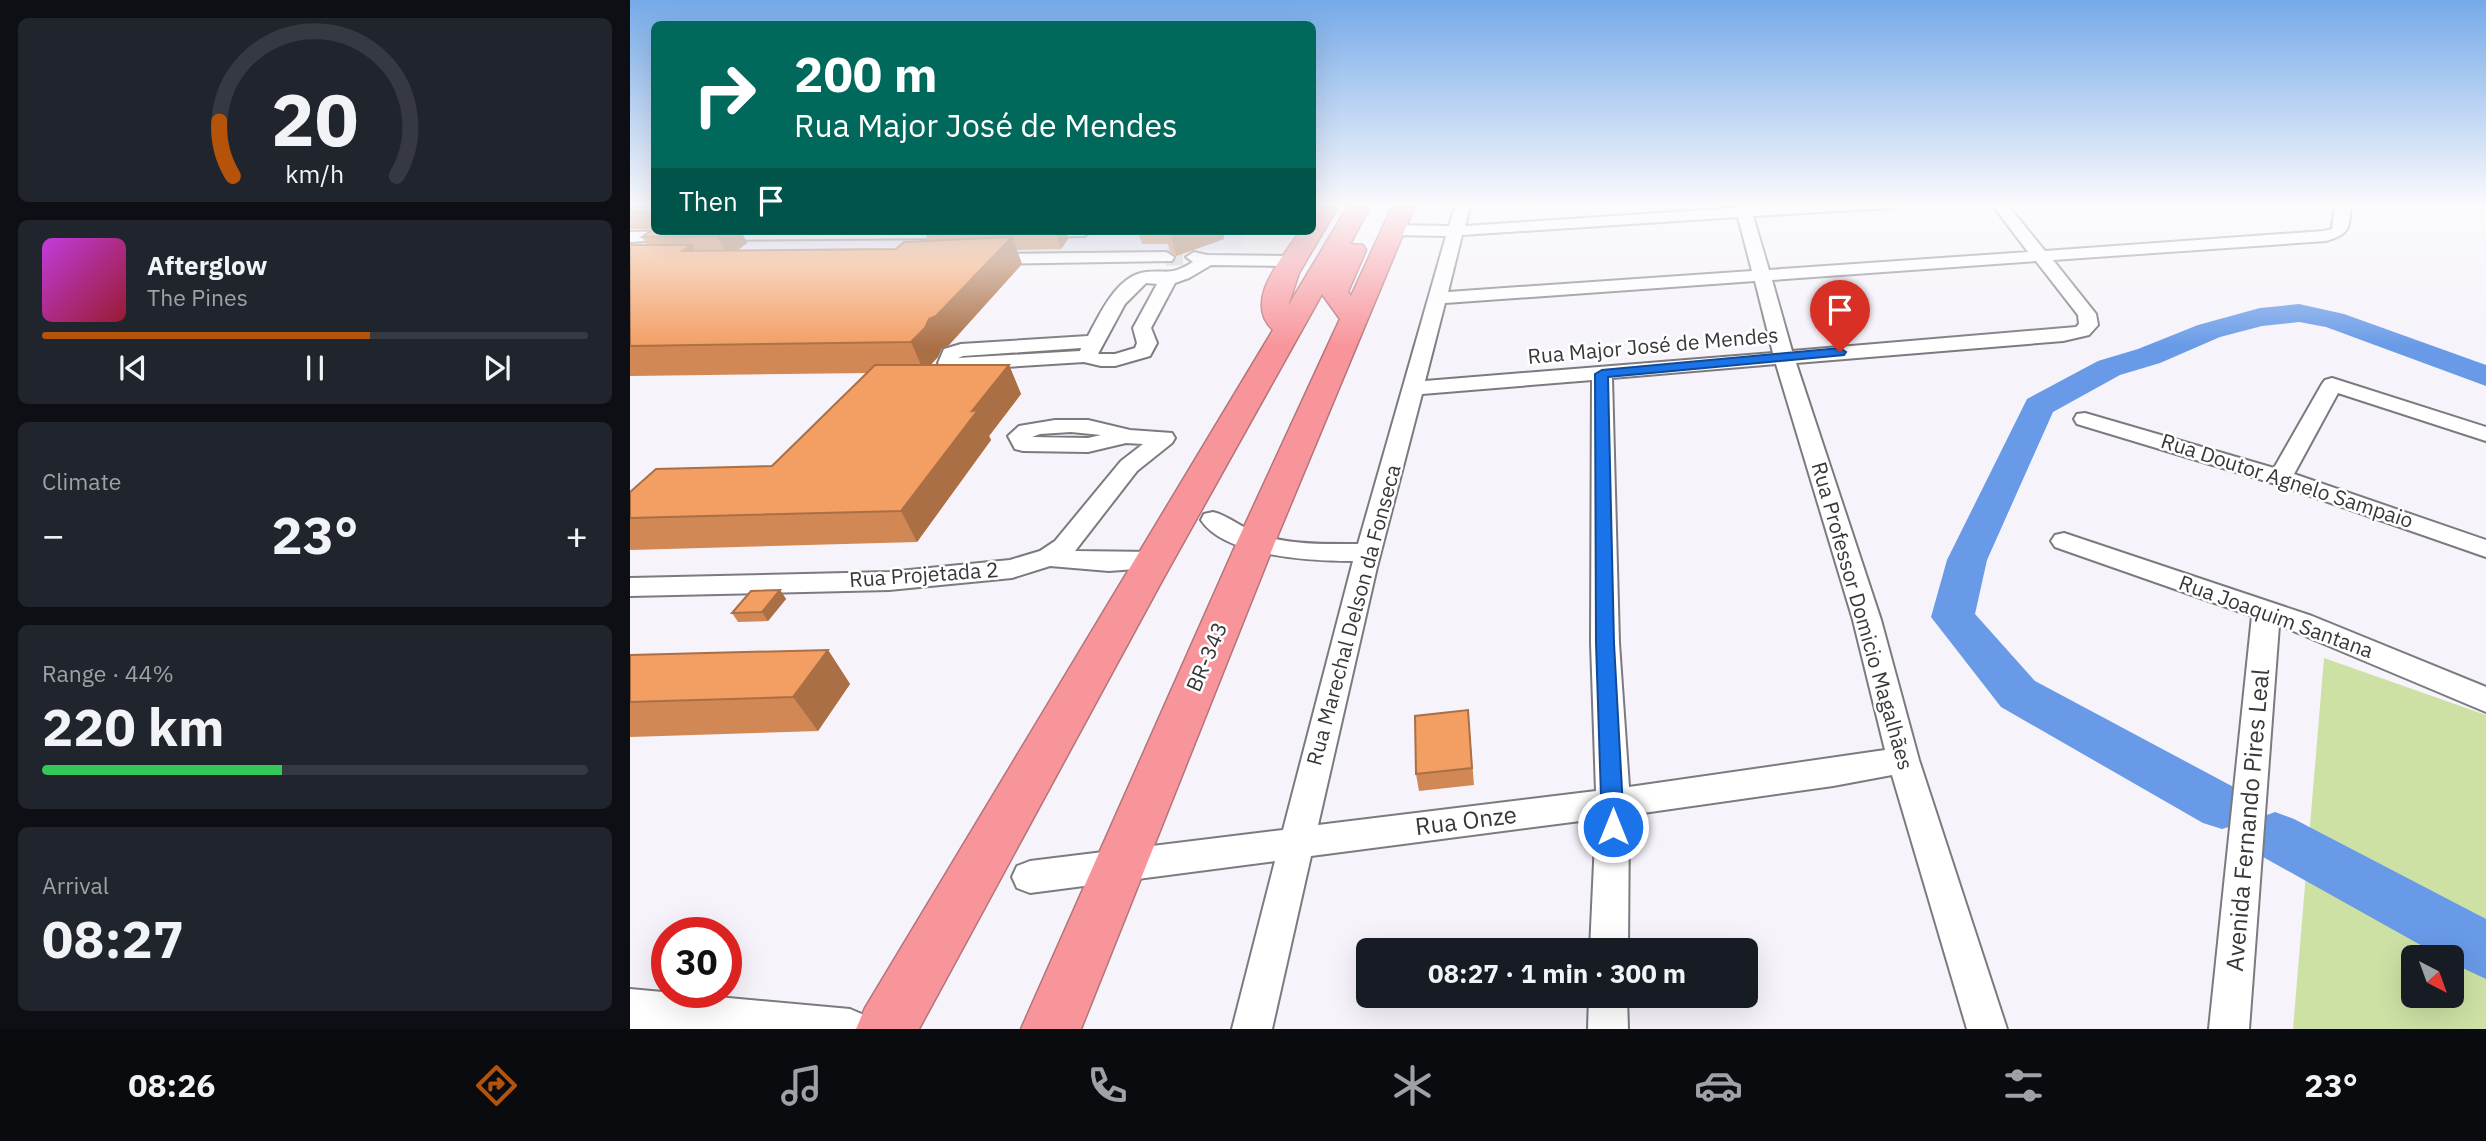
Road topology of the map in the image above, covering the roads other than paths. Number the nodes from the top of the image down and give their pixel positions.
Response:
1 (1354, 251) edge
2 (1449, 251) edge
3 (1755, 251) edge
4 (2037, 251) edge
5 (2100, 251) edge
6 (2040, 255) junction
7 (1166, 257) tunnel mouth
8 (966, 260) edge
9 (1293, 261) junction
10 (1333, 262) edge
11 (1761, 275) junction
12 (1168, 279) junction
13 (1436, 298) junction
14 (1288, 329) junction
15 (1090, 349) junction
16 (1784, 357) junction
17 (1602, 374) junction
18 (1414, 388) junction
19 (2085, 419) dead end
20 (2486, 434) edge
21 (1126, 436) dead end
22 (2281, 476) junction
23 (1213, 520) dead end
24 (2064, 541) dead end
25 (1256, 542) junction
26 (2486, 549) edge
27 (1368, 552) junction
28 (1049, 557) junction
29 (1153, 561) junction
30 (630, 587) edge
31 (2266, 611) junction
32 (2486, 700) edge
33 (1903, 760) junction
34 (1613, 803) junction
35 (1296, 841) junction
36 (1119, 865) junction
37 (1030, 877) dead end
38 (1609, 938) edge
39 (1608, 1008) edge
40 (630, 1009) edge
41 (850, 1029) edge
42 (886, 1029) edge
43 (1051, 1029) edge
44 (1252, 1029) edge
45 (1608, 1029) edge
46 (1987, 1029) edge
47 (2229, 1029) edge

1 - 10 highway
2 - 13 street, Rua Marechal Delson da Fonseca
3 - 11 street, Rua Professor Domicio Magalhães
4 - 6 street
5 - 6 street
6 - 11 street
6 - 16 street, Rua Major José de Mendes
7 - 8 street
9 - 10 highway
9 - 12 street
9 - 14 highway
10 - 14 highway
10 - 25 highway, BR-343
11 - 13 street
11 - 16 street, Rua Professor Domicio Magalhães
12 - 15 street
12 - 15 street
13 - 18 street, Rua Marechal Delson da Fonseca
14 - 29 highway
15 - 15 street
16 - 17 street, Rua Major José de Mendes
16 - 33 street, Rua Professor Domicio Magalhães
17 - 18 street, Rua Major José de Mendes
17 - 34 street
18 - 27 street, Rua Marechal Delson da Fonseca
19 - 22 street, Rua Doutor Agnelo Sampaio
20 - 22 street
21 - 28 street, Rua Projetada 2
22 - 26 street, Rua Doutor Agnelo Sampaio
23 - 25 street
24 - 31 street, Rua Joaquim Santana
25 - 27 street
25 - 36 highway, BR-343
27 - 35 street, Rua Marechal Delson da Fonseca
28 - 29 street
28 - 30 street, Rua Projetada 2
29 - 42 highway
31 - 32 street, Rua Joaquim Santana
31 - 47 street, Avenida Fernando Pires Leal
33 - 34 street, Rua Onze
33 - 46 street, Rua Professor Domicio Magalhães
34 - 35 street, Rua Onze
34 - 38 street
35 - 36 street, Rua Onze
35 - 44 street, Rua Marechal Delson da Fonseca
36 - 37 street, Rua Onze
36 - 43 highway, BR-343
39 - 45 street
40 - 41 street

